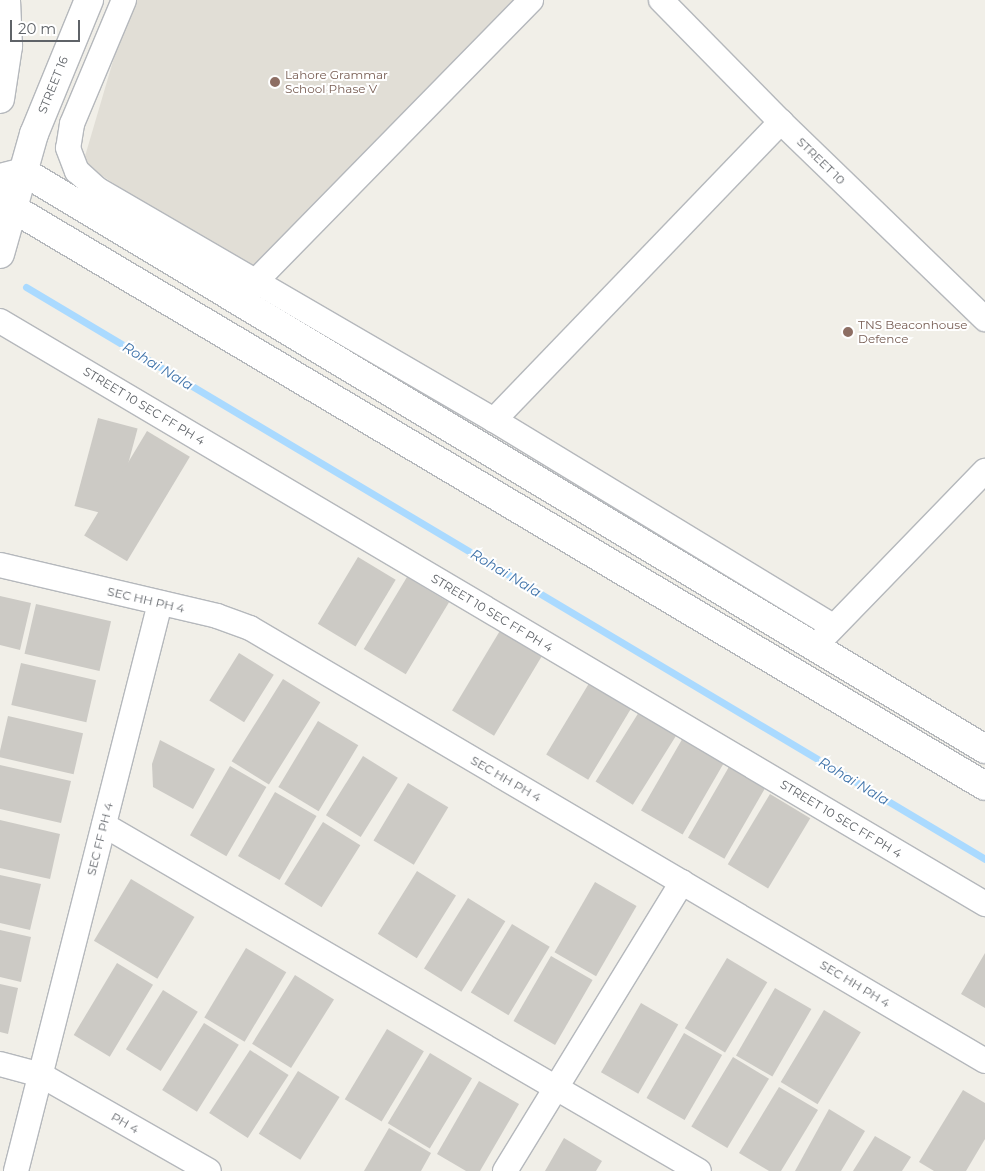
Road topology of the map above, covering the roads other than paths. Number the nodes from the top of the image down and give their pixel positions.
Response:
1 (6, 0) edge
2 (89, 0) edge
3 (124, 0) edge
4 (531, 0) edge
5 (661, 0) edge
6 (0, 99) edge
7 (781, 122) junction
8 (12, 175) edge
9 (7, 200) edge
10 (0, 254) edge
11 (254, 283) junction
12 (985, 319) edge
13 (0, 321) edge
14 (494, 420) junction
15 (554, 456) junction
16 (985, 471) edge
17 (538, 480) junction
18 (0, 565) edge
19 (160, 603) junction
20 (833, 626) junction
21 (816, 647) junction
22 (985, 749) edge
23 (985, 786) edge
24 (104, 825) junction
25 (682, 882) junction
26 (985, 904) edge
27 (985, 1061) edge
28 (0, 1064) edge
29 (41, 1075) junction
30 (556, 1088) junction
31 (16, 1171) edge
32 (209, 1171) edge
33 (505, 1171) edge
34 (698, 1171) edge

1 - 6 main road
2 - 8 main road, STREET 16
3 - 11 street
4 - 11 street
5 - 7 street, STREET 10
7 - 12 street, STREET 10
7 - 14 street
8 - 9 main road, STREET 16
8 - 17 main road
9 - 10 main road, STREET 16
9 - 23 main road
11 - 14 street
13 - 26 street, STREET 10 SEC FF PH 4
14 - 15 street
15 - 17 street
15 - 20 street
16 - 20 street
17 - 21 main road
18 - 19 street, SEC HH PH 4
19 - 24 street, SEC FF PH 4
19 - 25 street, SEC HH PH 4
20 - 21 street
21 - 22 main road
24 - 29 street, SEC FF PH 4
24 - 30 street
25 - 27 street, SEC HH PH 4
25 - 30 street
28 - 29 street
29 - 31 street, SEC FF PH 4
29 - 32 street, PH 4
30 - 33 street
30 - 34 street

